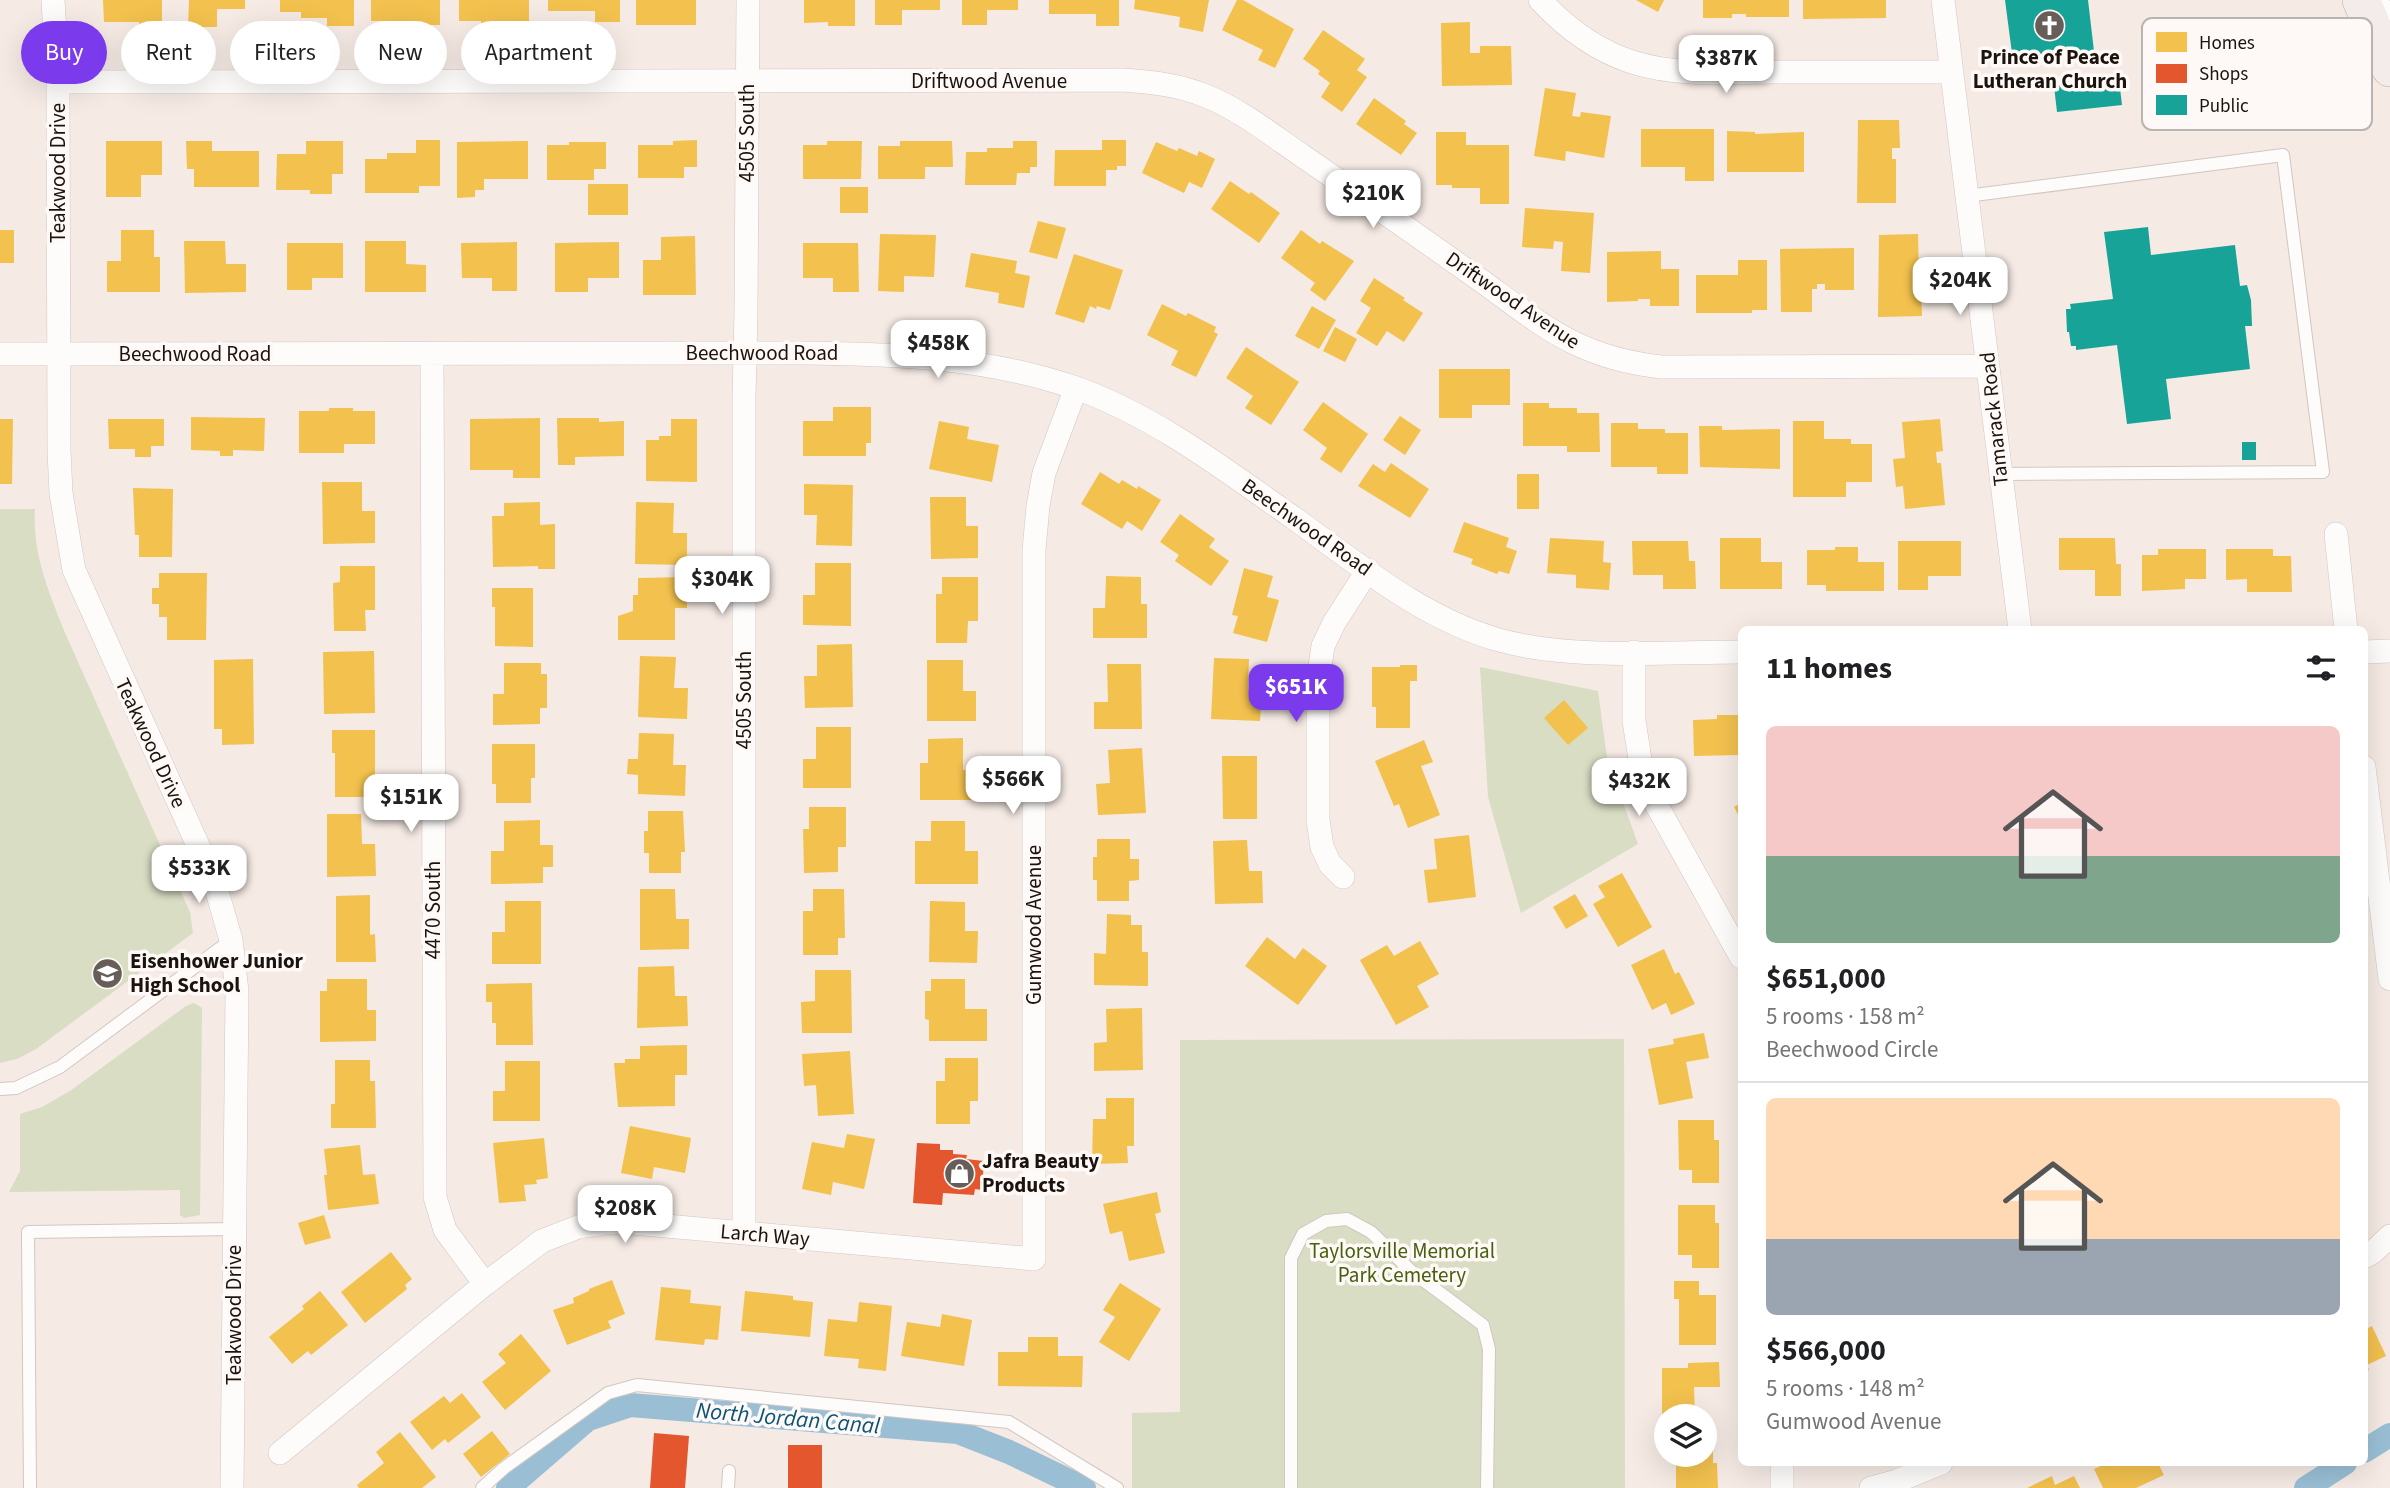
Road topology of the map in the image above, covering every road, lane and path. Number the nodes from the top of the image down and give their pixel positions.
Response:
1 (53, 0) edge
2 (748, 0) edge
3 (1540, 0) edge
4 (1943, 0) edge
5 (2361, 0) edge
6 (2383, 0) edge
7 (2369, 18) edge
8 (2390, 20) edge
9 (54, 21) edge
10 (2372, 26) edge
11 (2390, 68) edge
12 (1952, 72) junction
13 (107, 82) edge
14 (748, 82) junction
15 (58, 84) edge
16 (1967, 196) junction
17 (745, 353) junction
18 (0, 354) edge
19 (58, 354) junction
20 (432, 354) junction
21 (1988, 366) junction
22 (1076, 388) junction
23 (2000, 474) junction
24 (2336, 534) dead end
25 (1368, 570) junction
26 (2019, 626) edge
27 (2346, 626) edge
28 (2390, 651) edge
29 (1634, 652) junction
30 (1738, 652) edge
31 (2368, 652) edge
32 (2368, 800) edge
33 (1343, 877) dead end
34 (231, 940) junction
35 (1738, 952) edge
36 (2390, 979) edge
37 (0, 1089) edge
38 (234, 1230) junction
39 (744, 1233) junction
40 (2390, 1236) edge
41 (2368, 1255) edge
42 (1034, 1259) joint
43 (485, 1284) junction
44 (280, 1452) dead end
45 (1782, 1466) edge
46 (1934, 1466) edge
47 (729, 1471) dead end
48 (30, 1488) edge
49 (232, 1488) edge
50 (482, 1488) edge
51 (728, 1488) edge
52 (1117, 1488) edge
53 (1291, 1488) edge
54 (1487, 1488) edge
55 (1782, 1488) edge
56 (1871, 1488) edge

1 - 9 street, Teakwood Drive
2 - 14 street, 4505 South
3 - 12 street
4 - 12 street, Tamarack Road
5 - 7 main road
6 - 8 lane
10 - 11 main road
12 - 16 street, Tamarack Road
13 - 14 street, Driftwood Avenue
14 - 17 street, 4505 South
14 - 21 street, Driftwood Avenue
15 - 19 street, Teakwood Drive
16 - 21 street, Tamarack Road
16 - 23 lane
17 - 20 street, Beechwood Road
17 - 22 street, Beechwood Road
17 - 39 street, 4505 South
18 - 19 street, Beechwood Road
19 - 20 street, Beechwood Road
19 - 34 street, Teakwood Drive
20 - 43 street, 4470 South
21 - 23 street, Tamarack Road
22 - 25 street, Beechwood Road
22 - 42 street, Gumwood Avenue
23 - 26 street, Tamarack Road
24 - 27 street
25 - 29 street, Beechwood Road
25 - 33 street
28 - 31 street
29 - 30 street, Beechwood Road
29 - 35 street
32 - 36 street
34 - 37 lane
34 - 38 street, Teakwood Drive
38 - 48 lane
38 - 49 street, Teakwood Drive
39 - 42 street, Larch Way
39 - 43 street, Larch Way
40 - 41 street
43 - 44 street, Larch Way
45 - 55 street
46 - 56 street
47 - 51 lane
50 - 52 lane
53 - 54 lane

